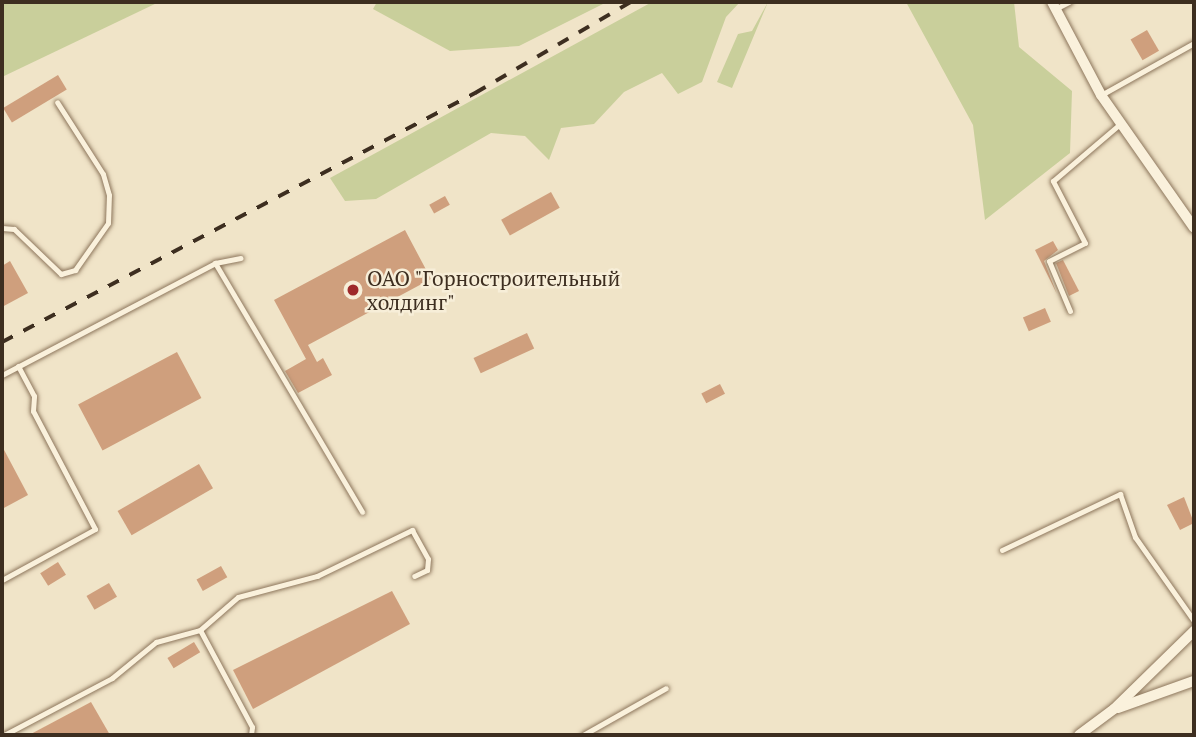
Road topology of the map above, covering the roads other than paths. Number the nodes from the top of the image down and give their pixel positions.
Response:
1 (1069, 2) edge
2 (1054, 5) edge
3 (1194, 43) edge
4 (1101, 95) junction
5 (57, 102) dead end
6 (1120, 124) junction
7 (2, 228) edge
8 (1194, 228) edge
9 (241, 258) dead end
10 (215, 263) junction
11 (1070, 311) dead end
12 (18, 366) junction
13 (2, 375) edge
14 (362, 512) dead end
15 (1002, 550) dead end
16 (414, 576) dead end
17 (2, 580) edge
18 (1194, 621) edge
19 (200, 630) junction
20 (1194, 631) edge
21 (1194, 681) edge
22 (666, 688) dead end
23 (1114, 709) junction
24 (4, 735) edge
25 (251, 735) edge
26 (583, 735) edge
27 (1079, 735) edge

1 - 2 lane
2 - 4 street
3 - 4 lane
4 - 6 street
5 - 7 lane
6 - 8 street
6 - 11 lane
9 - 10 lane
10 - 12 lane
10 - 14 lane
12 - 13 lane
12 - 17 lane
15 - 18 lane
16 - 19 lane
19 - 24 lane
19 - 25 lane
20 - 23 street
21 - 23 street
22 - 26 lane
23 - 27 street

